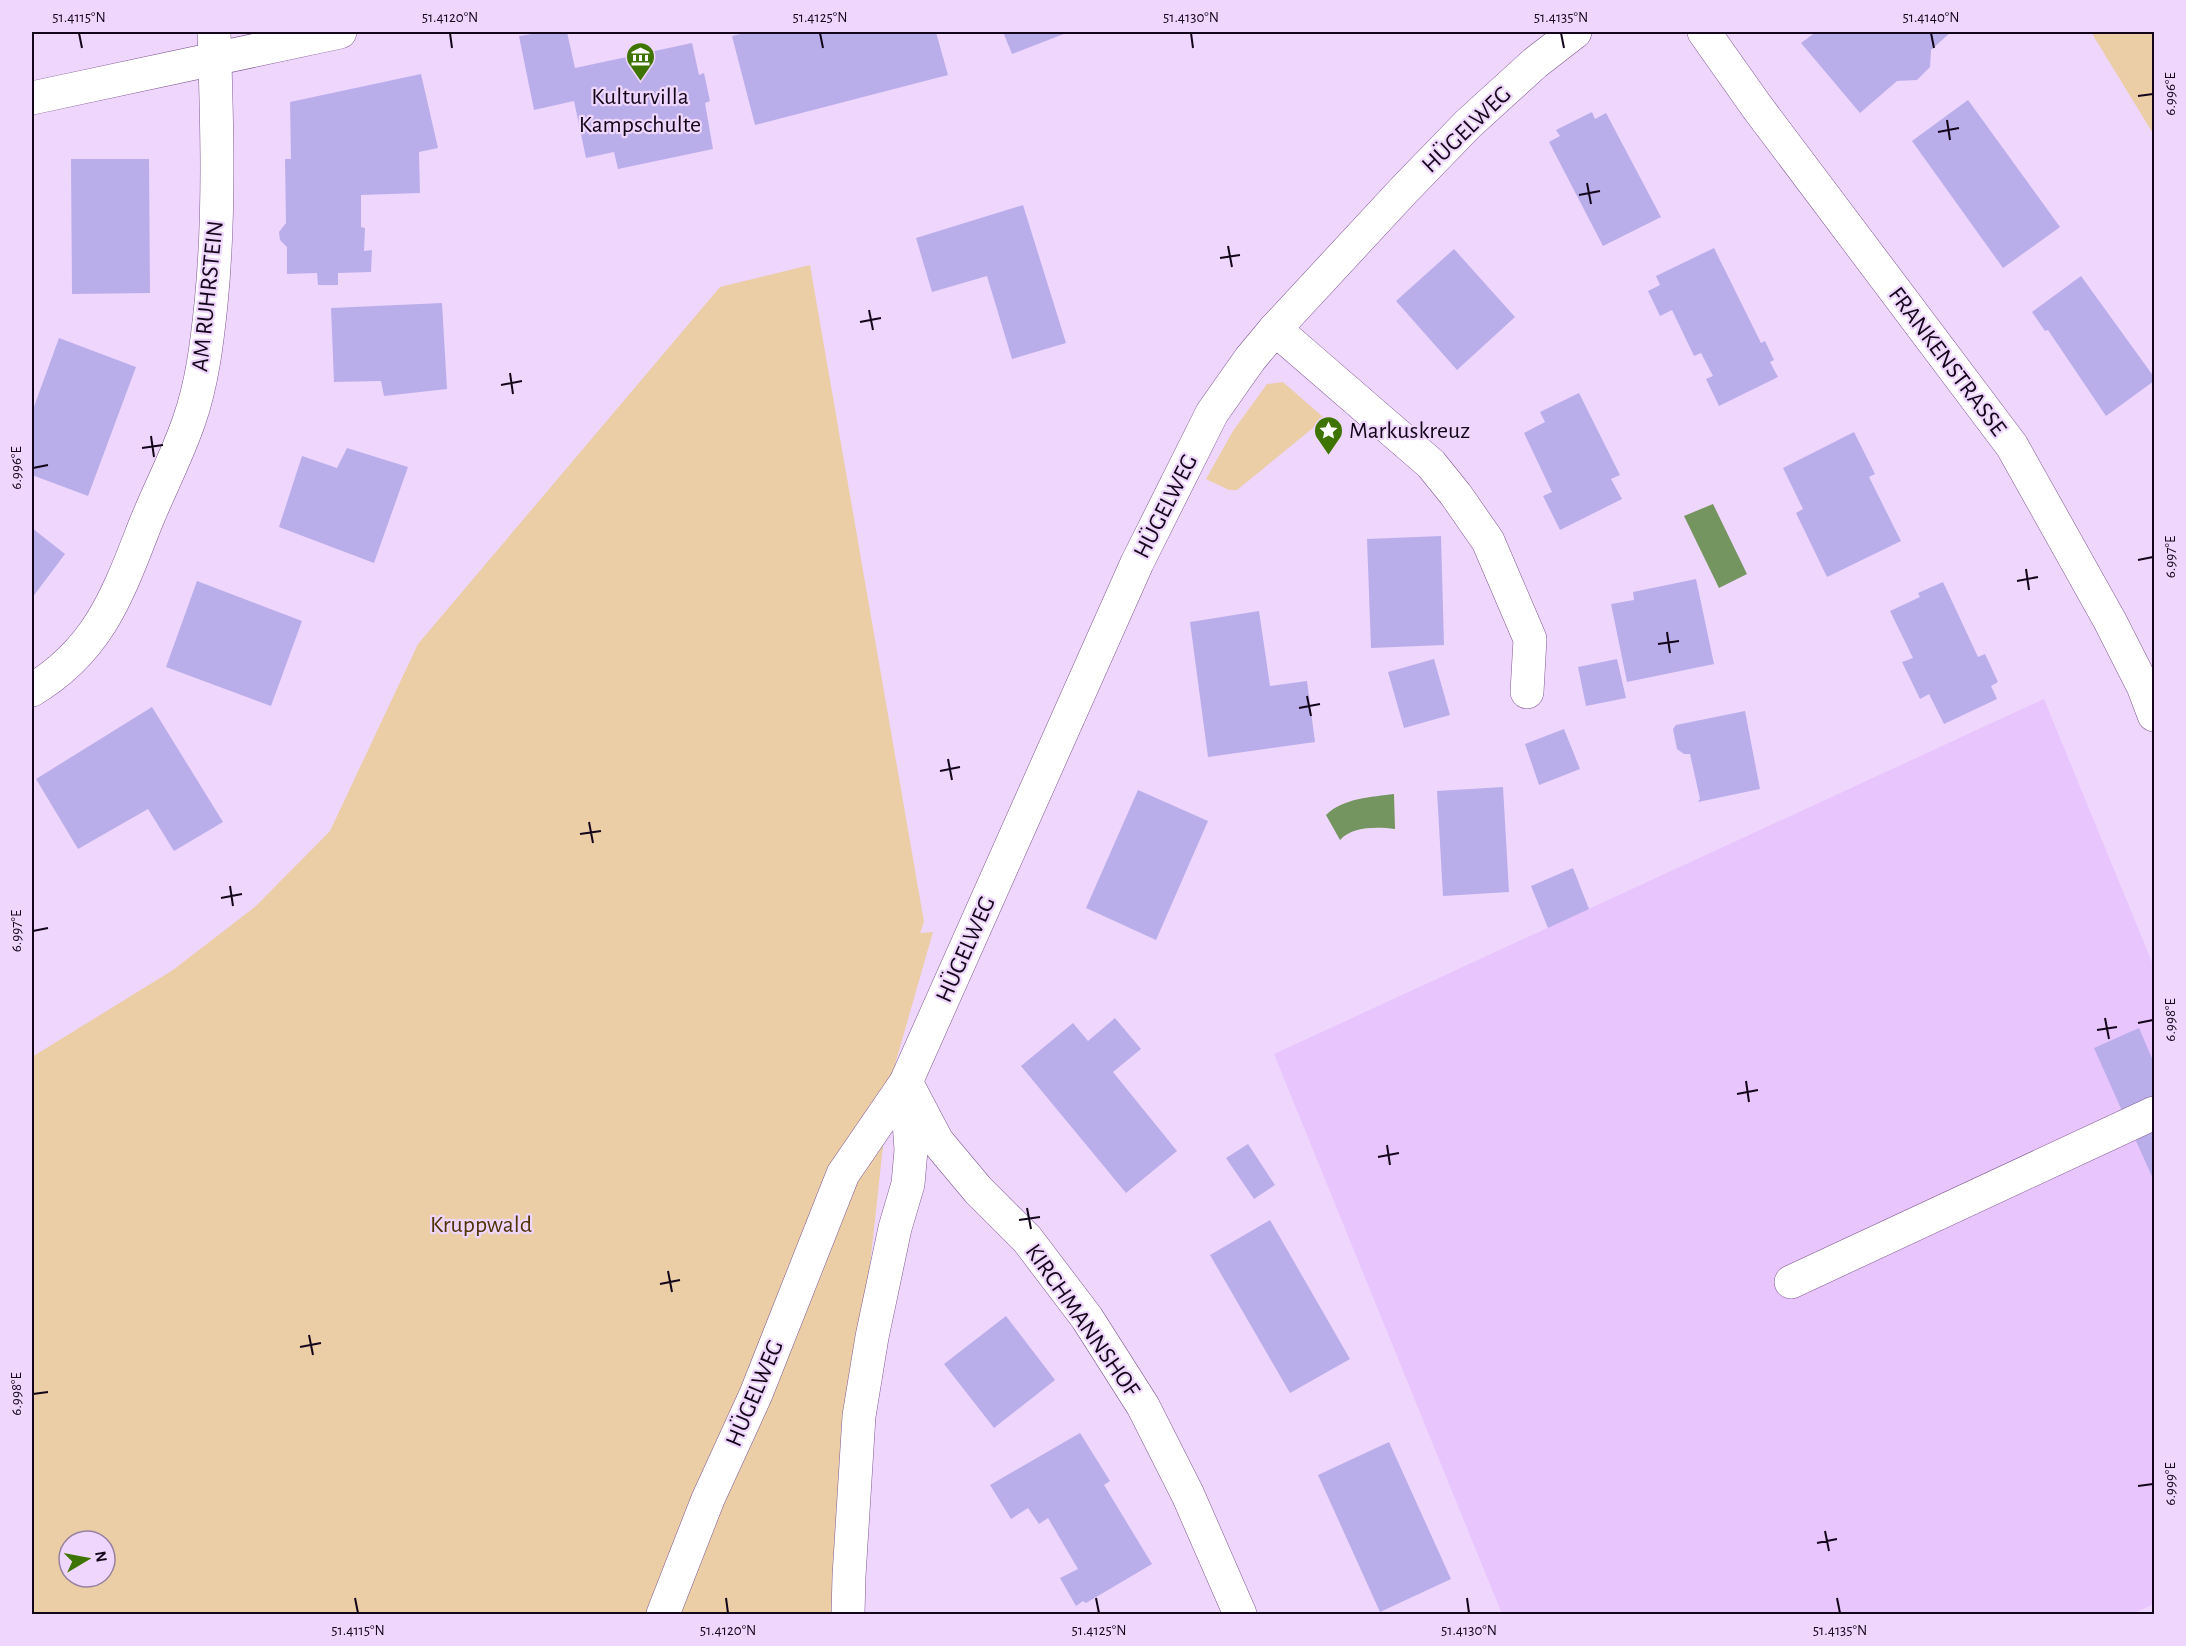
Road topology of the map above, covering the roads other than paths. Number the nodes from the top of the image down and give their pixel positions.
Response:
1 (340, 32) edge
2 (1575, 32) edge
3 (1704, 32) edge
4 (214, 44) edge
5 (32, 98) edge
6 (1275, 329) junction
7 (32, 690) edge
8 (1527, 693) dead end
9 (2154, 715) edge
10 (906, 1082) junction
11 (2154, 1113) edge
12 (1791, 1282) dead end
13 (663, 1614) edge
14 (848, 1614) edge
15 (1240, 1614) edge

1 - 4 street
2 - 6 street, HÜGELWEG
3 - 9 street, FRANKENSTRASSE
4 - 5 street
4 - 7 street, AM RUHRSTEIN
6 - 8 street
6 - 10 street, HÜGELWEG
10 - 13 street, HÜGELWEG
10 - 14 street, HÜGELWEG
10 - 15 street, KIRCHMANNSHOF
11 - 12 street

